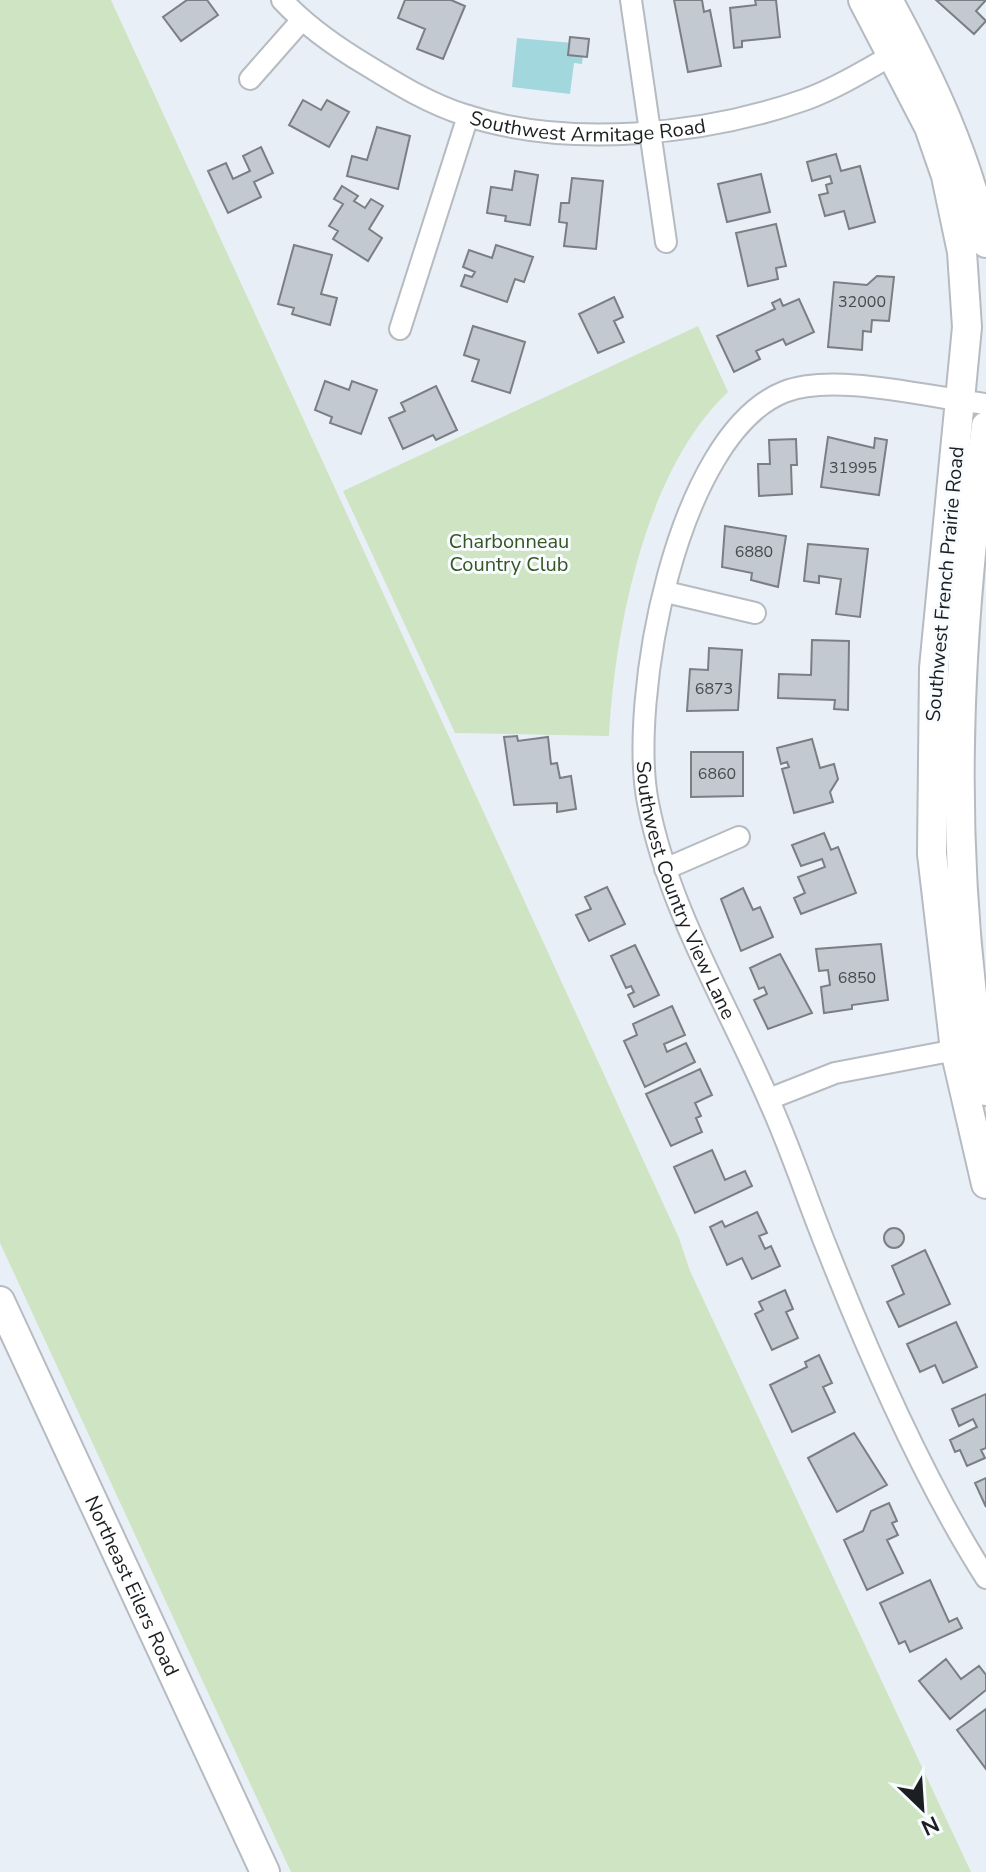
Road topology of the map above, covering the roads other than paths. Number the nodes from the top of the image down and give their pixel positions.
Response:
1 (282, 0) edge
2 (631, 0) edge
3 (863, 0) edge
4 (888, 0) edge
5 (301, 21) junction
6 (903, 49) junction
7 (250, 79) dead end
8 (468, 116) junction
9 (652, 132) junction
10 (666, 242) dead end
11 (986, 243) edge
12 (400, 329) dead end
13 (974, 402) edge
14 (986, 426) edge
15 (666, 592) junction
16 (755, 613) dead end
17 (739, 837) dead end
18 (665, 869) junction
19 (973, 1047) edge
20 (986, 1091) edge
21 (769, 1099) junction
22 (986, 1184) edge
23 (0, 1301) edge
24 (986, 1578) edge
25 (265, 1872) edge

1 - 5 street, Southwest Armitage Road
2 - 9 street
3 - 6 street, Southwest French Prairie Road
4 - 6 street, Southwest French Prairie Road
5 - 7 street
5 - 8 street, Southwest Armitage Road
6 - 9 street, Southwest Armitage Road
6 - 11 street, Southwest French Prairie Road
6 - 13 street, Southwest French Prairie Road
8 - 9 street, Southwest Armitage Road
8 - 12 street
9 - 10 street
13 - 15 street, Southwest Country View Lane
13 - 19 street, Southwest French Prairie Road
14 - 19 street, Southwest French Prairie Road
15 - 16 street
15 - 18 street, Southwest Country View Lane
17 - 18 street
18 - 21 street, Southwest Country View Lane
19 - 20 street, Southwest French Prairie Road
19 - 21 street
19 - 22 street, Southwest French Prairie Road
21 - 24 street, Southwest Country View Lane
23 - 25 street, Northeast Eilers Road

